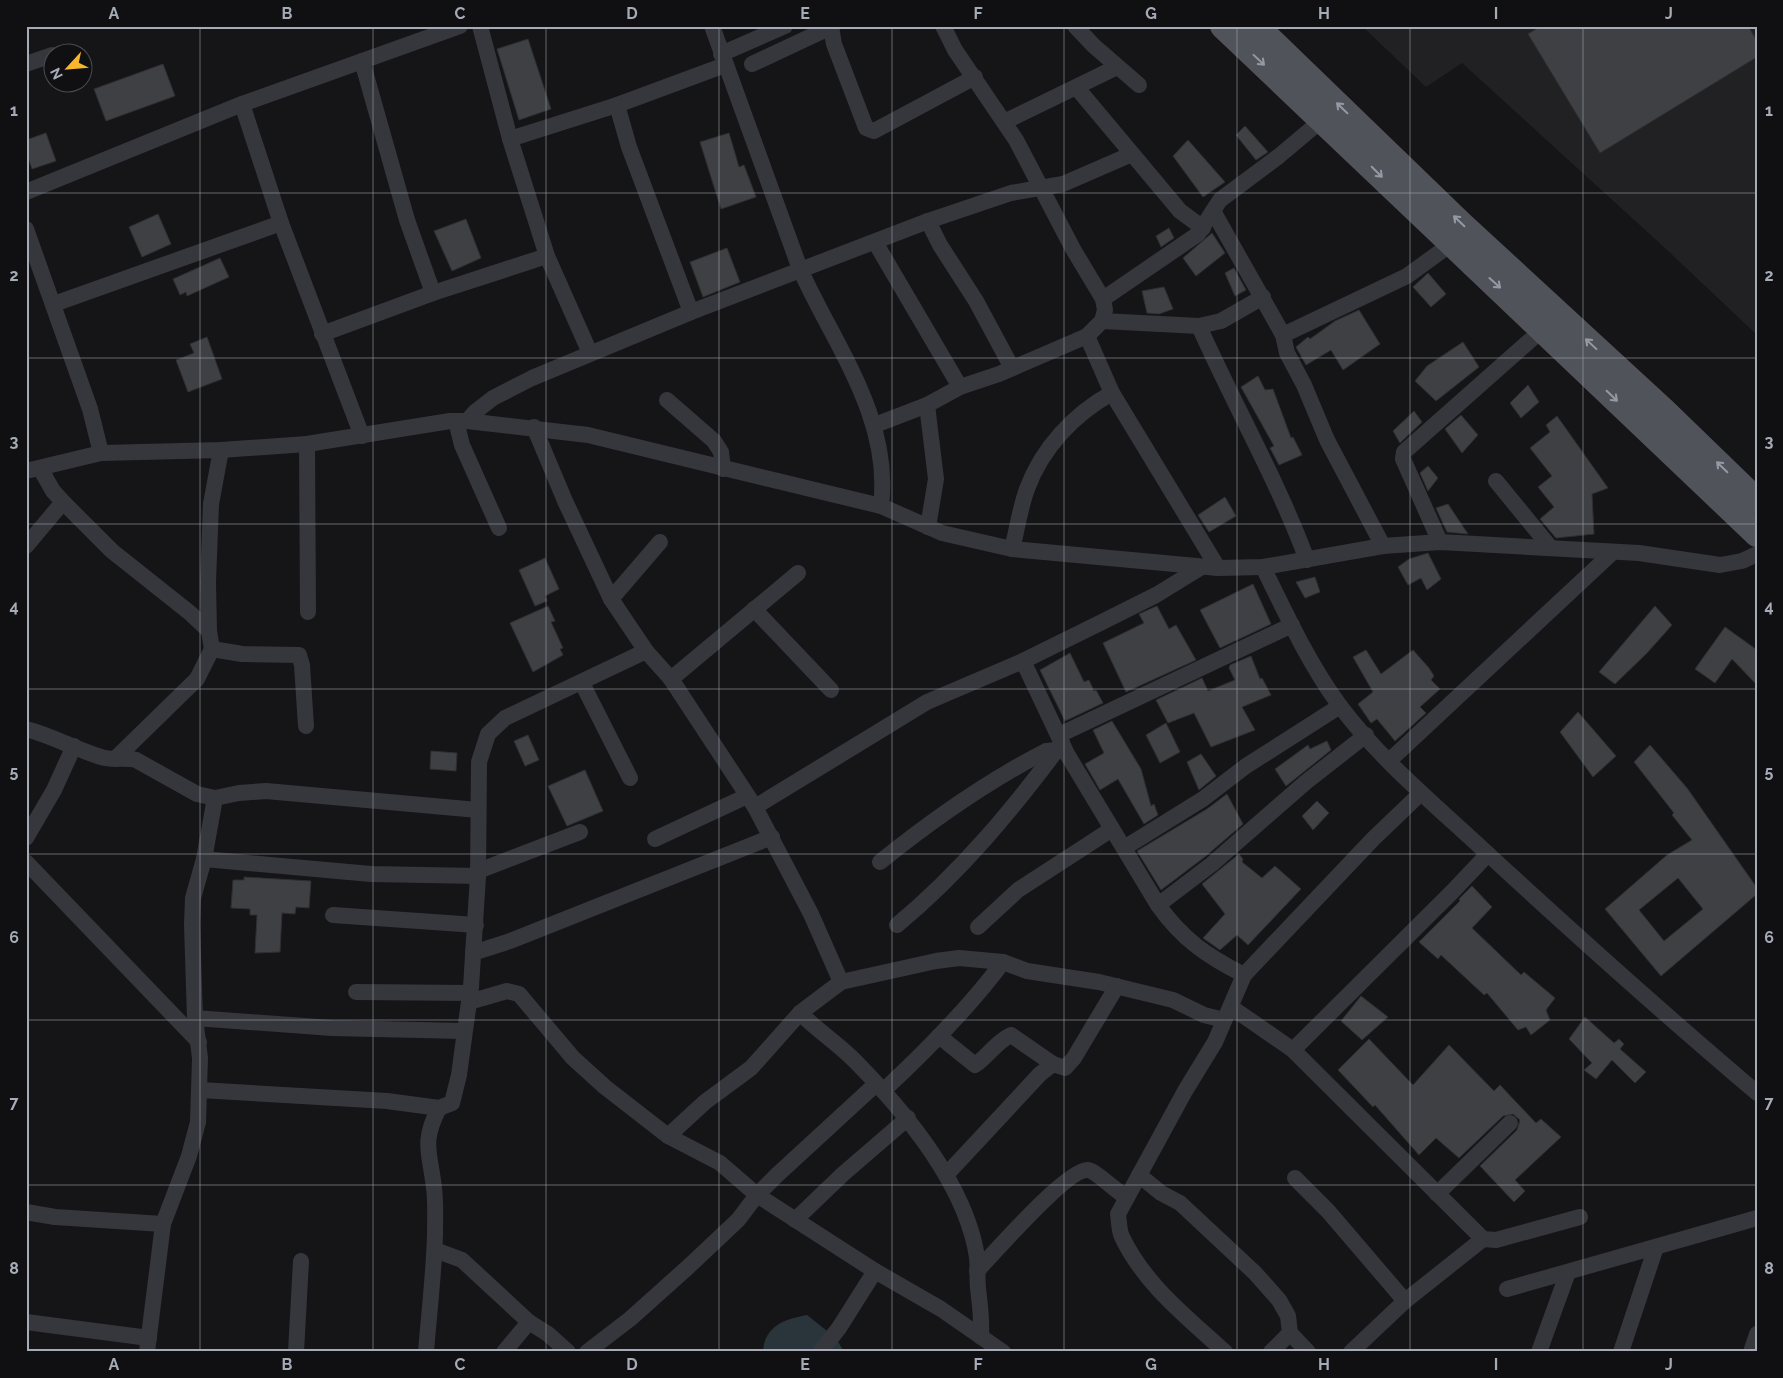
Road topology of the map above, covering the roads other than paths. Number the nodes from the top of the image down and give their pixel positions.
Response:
1 (460, 26) edge
2 (480, 26) edge
3 (712, 26) edge
4 (785, 26) edge
5 (942, 26) edge
6 (1075, 26) edge
7 (1223, 26) edge
8 (1256, 26) edge
9 (832, 27) edge
10 (42, 58) edge
11 (723, 59) junction
12 (362, 61) junction
13 (26, 64) edge
14 (752, 64) dead end
15 (1117, 67) junction
16 (974, 77) junction
17 (1139, 86) dead end
18 (1077, 88) junction
19 (242, 104) junction
20 (617, 105) junction
21 (1323, 119) junction
22 (1004, 122) junction
23 (510, 139) junction
24 (1132, 154) junction
25 (1039, 186) junction
26 (26, 192) edge
27 (1213, 211) junction
28 (928, 221) junction
29 (281, 223) junction
30 (1203, 228) junction
31 (26, 229) edge
32 (875, 242) junction
33 (1451, 244) junction
34 (547, 256) junction
35 (800, 269) junction
36 (433, 293) junction
37 (1263, 297) junction
38 (1103, 299) junction
39 (54, 304) junction
40 (691, 312) junction
41 (1102, 321) junction
42 (1199, 326) junction
43 (1543, 329) junction
44 (322, 334) junction
45 (1283, 335) junction
46 (1087, 336) junction
47 (590, 353) junction
48 (1012, 368) junction
49 (960, 387) junction
50 (1112, 393) junction
51 (667, 400) dead end
52 (927, 405) junction
53 (461, 421) junction
54 (875, 426) junction
55 (534, 427) junction
56 (362, 436) junction
57 (307, 444) junction
58 (221, 450) junction
59 (101, 453) junction
60 (33, 469) edge
61 (723, 469) junction
62 (1496, 481) dead end
63 (1757, 501) edge
64 (63, 502) junction
65 (881, 506) junction
66 (928, 527) junction
67 (499, 528) dead end
68 (1757, 534) edge
69 (660, 542) dead end
70 (1440, 542) junction
71 (26, 546) edge
72 (1383, 546) junction
73 (1550, 547) junction
74 (1012, 549) junction
75 (1613, 552) junction
76 (1757, 554) edge
77 (1306, 560) junction
78 (1200, 568) junction
79 (1218, 568) junction
80 (1263, 568) junction
81 (798, 573) dead end
82 (611, 599) junction
83 (754, 609) junction
84 (308, 612) dead end
85 (1292, 625) junction
86 (209, 631) junction
87 (212, 649) junction
88 (646, 651) junction
89 (1023, 661) junction
90 (671, 679) junction
91 (582, 683) junction
92 (831, 690) dead end
93 (1340, 706) junction
94 (306, 726) dead end
95 (26, 729) edge
96 (1366, 735) junction
97 (1059, 743) junction
98 (74, 746) junction
99 (116, 758) junction
100 (1390, 760) junction
101 (630, 778) dead end
102 (1421, 793) junction
103 (215, 798) junction
104 (751, 802) junction
105 (478, 810) junction
106 (1112, 829) junction
107 (580, 832) dead end
108 (772, 837) junction
109 (26, 838) edge
110 (655, 839) dead end
111 (1124, 848) junction
112 (1488, 854) junction
113 (204, 859) junction
114 (26, 862) edge
115 (880, 862) dead end
116 (478, 874) junction
117 (1158, 905) junction
118 (333, 915) dead end
119 (476, 925) junction
120 (897, 925) dead end
121 (978, 928) dead end
122 (473, 953) junction
123 (1003, 962) junction
124 (1244, 975) junction
125 (841, 982) junction
126 (1117, 986) junction
127 (356, 992) dead end
128 (470, 997) junction
129 (800, 1014) junction
130 (1227, 1014) junction
131 (195, 1018) junction
132 (464, 1031) junction
133 (939, 1036) junction
134 (199, 1042) junction
135 (1293, 1050) junction
136 (1053, 1064) junction
137 (880, 1087) junction
138 (200, 1090) junction
139 (1757, 1093) edge
140 (439, 1108) junction
141 (908, 1118) junction
142 (1510, 1123) dead end
143 (668, 1136) junction
144 (946, 1175) junction
145 (1139, 1176) junction
146 (1295, 1178) dead end
147 (1437, 1194) junction
148 (758, 1195) junction
149 (1126, 1197) junction
150 (26, 1212) edge
151 (1580, 1217) dead end
152 (1757, 1218) edge
153 (794, 1220) junction
154 (162, 1224) junction
155 (1483, 1239) junction
156 (1656, 1247) junction
157 (435, 1250) junction
158 (301, 1261) dead end
159 (875, 1271) junction
160 (977, 1271) junction
161 (1568, 1272) junction
162 (1506, 1289) dead end
163 (1405, 1300) junction
164 (26, 1322) edge
165 (529, 1322) junction
166 (1290, 1332) junction
167 (1757, 1334) edge
168 (981, 1337) junction
169 (148, 1345) edge
170 (296, 1352) edge
171 (426, 1352) edge
172 (504, 1352) edge
173 (568, 1352) edge
174 (587, 1352) edge
175 (820, 1352) edge
176 (1003, 1352) edge
177 (1225, 1352) edge
178 (1271, 1352) edge
179 (1308, 1352) edge
180 (1351, 1352) edge
181 (1539, 1352) edge
182 (1621, 1352) edge
183 (1751, 1352) edge

1 - 12 street
2 - 23 street
3 - 11 street
4 - 11 street
5 - 16 street
6 - 15 street
7 -> 21 main road
63 -> 8 main road
9 - 14 street
9 - 16 street
10 - 13 street
11 - 20 street
11 - 35 street
12 - 19 street
12 - 36 street
15 - 17 street
15 - 18 street
16 - 22 street
18 - 22 street
18 - 24 street
19 - 26 street
19 - 29 street
20 - 23 street
20 - 40 street
21 - 27 street
21 -> 33 main road
22 - 25 street
23 - 34 street
24 - 25 street
24 - 30 street
25 - 28 street
25 - 38 street
27 - 30 street
27 - 37 street
28 - 32 street
28 - 48 street
29 - 39 street
29 - 44 street
30 - 38 street
31 - 39 street
32 - 35 street
32 - 49 street
33 -> 43 main road
33 - 45 street
34 - 36 street
34 - 47 street
35 - 40 street
35 - 54 street
36 - 44 street
37 - 42 street
37 - 45 street
38 - 41 street
39 - 59 street
40 - 47 street
41 - 42 street
41 - 46 street
42 - 77 street
43 -> 68 main road
43 - 70 street
44 - 56 street
45 - 72 street
46 - 48 street
46 - 50 street
47 - 53 street
48 - 49 street
49 - 52 street
50 - 74 street
50 - 79 street
51 - 61 street
52 - 54 street
52 - 66 street
53 - 55 street
53 - 56 street
53 - 67 street
54 - 65 street
55 - 61 street
55 - 82 street
56 - 57 street
57 - 58 street
57 - 84 street
58 - 59 street
58 - 86 street
59 - 60 street
60 - 64 street
61 - 65 street
62 - 73 street
64 - 71 street
64 - 86 street
65 - 66 street
66 - 74 street
69 - 82 street
70 - 72 street
70 - 73 street
72 - 77 street
73 - 75 street
74 - 78 street
75 - 76 street
75 - 100 street
77 - 80 street
78 - 79 street
78 - 89 street
79 - 80 street
80 - 85 street
81 - 83 street
82 - 88 street
83 - 90 street
83 - 92 street
85 - 93 street
85 - 97 street
86 - 87 street
87 - 94 street
87 - 99 street
88 - 90 street
88 - 91 street
89 - 97 street
89 - 104 street
90 - 104 street
91 - 101 street
91 - 105 street
93 - 96 street
93 - 111 street
95 - 98 street
96 - 100 street
96 - 117 street
97 - 106 street
97 - 115 street
97 - 120 street
98 - 99 street
98 - 109 street
99 - 103 street
100 - 102 street
102 - 112 street
102 - 124 street
103 - 105 street
103 - 113 street
104 - 108 street
104 - 110 street
105 - 116 street
106 - 111 street
106 - 121 street
107 - 116 street
108 - 122 street
108 - 125 street
111 - 117 street
112 - 135 street
112 - 139 street
113 - 116 street
113 - 131 street
114 - 134 street
116 - 119 street
117 - 124 street
118 - 119 street
119 - 122 street
122 - 128 street
123 - 125 street
123 - 126 street
123 - 133 street
124 - 130 street
125 - 129 street
126 - 130 street
126 - 136 street
127 - 128 street
128 - 132 street
128 - 143 street
129 - 137 street
129 - 143 street
130 - 135 street
130 - 145 street
131 - 132 street
131 - 134 street
132 - 140 street
133 - 136 street
133 - 137 street
134 - 138 street
135 - 147 street
136 - 144 street
137 - 141 street
137 - 148 street
138 - 140 street
138 - 154 street
140 - 157 street
141 - 144 street
141 - 153 street
142 - 147 street
143 - 148 street
144 - 160 street
145 - 149 street
145 - 166 street
146 - 163 street
147 - 155 street
148 - 153 street
148 - 174 street
149 - 160 street
149 - 177 street
150 - 154 street
151 - 155 street
152 - 156 street
153 - 159 street
154 - 169 street
155 - 163 street
156 - 161 street
156 - 182 street
157 - 165 street
157 - 171 street
158 - 170 street
159 - 168 street
159 - 175 street
160 - 168 street
161 - 162 street
161 - 181 street
163 - 180 street
164 - 169 street
165 - 172 street
165 - 173 street
166 - 178 street
166 - 179 street
167 - 183 street
168 - 176 street

